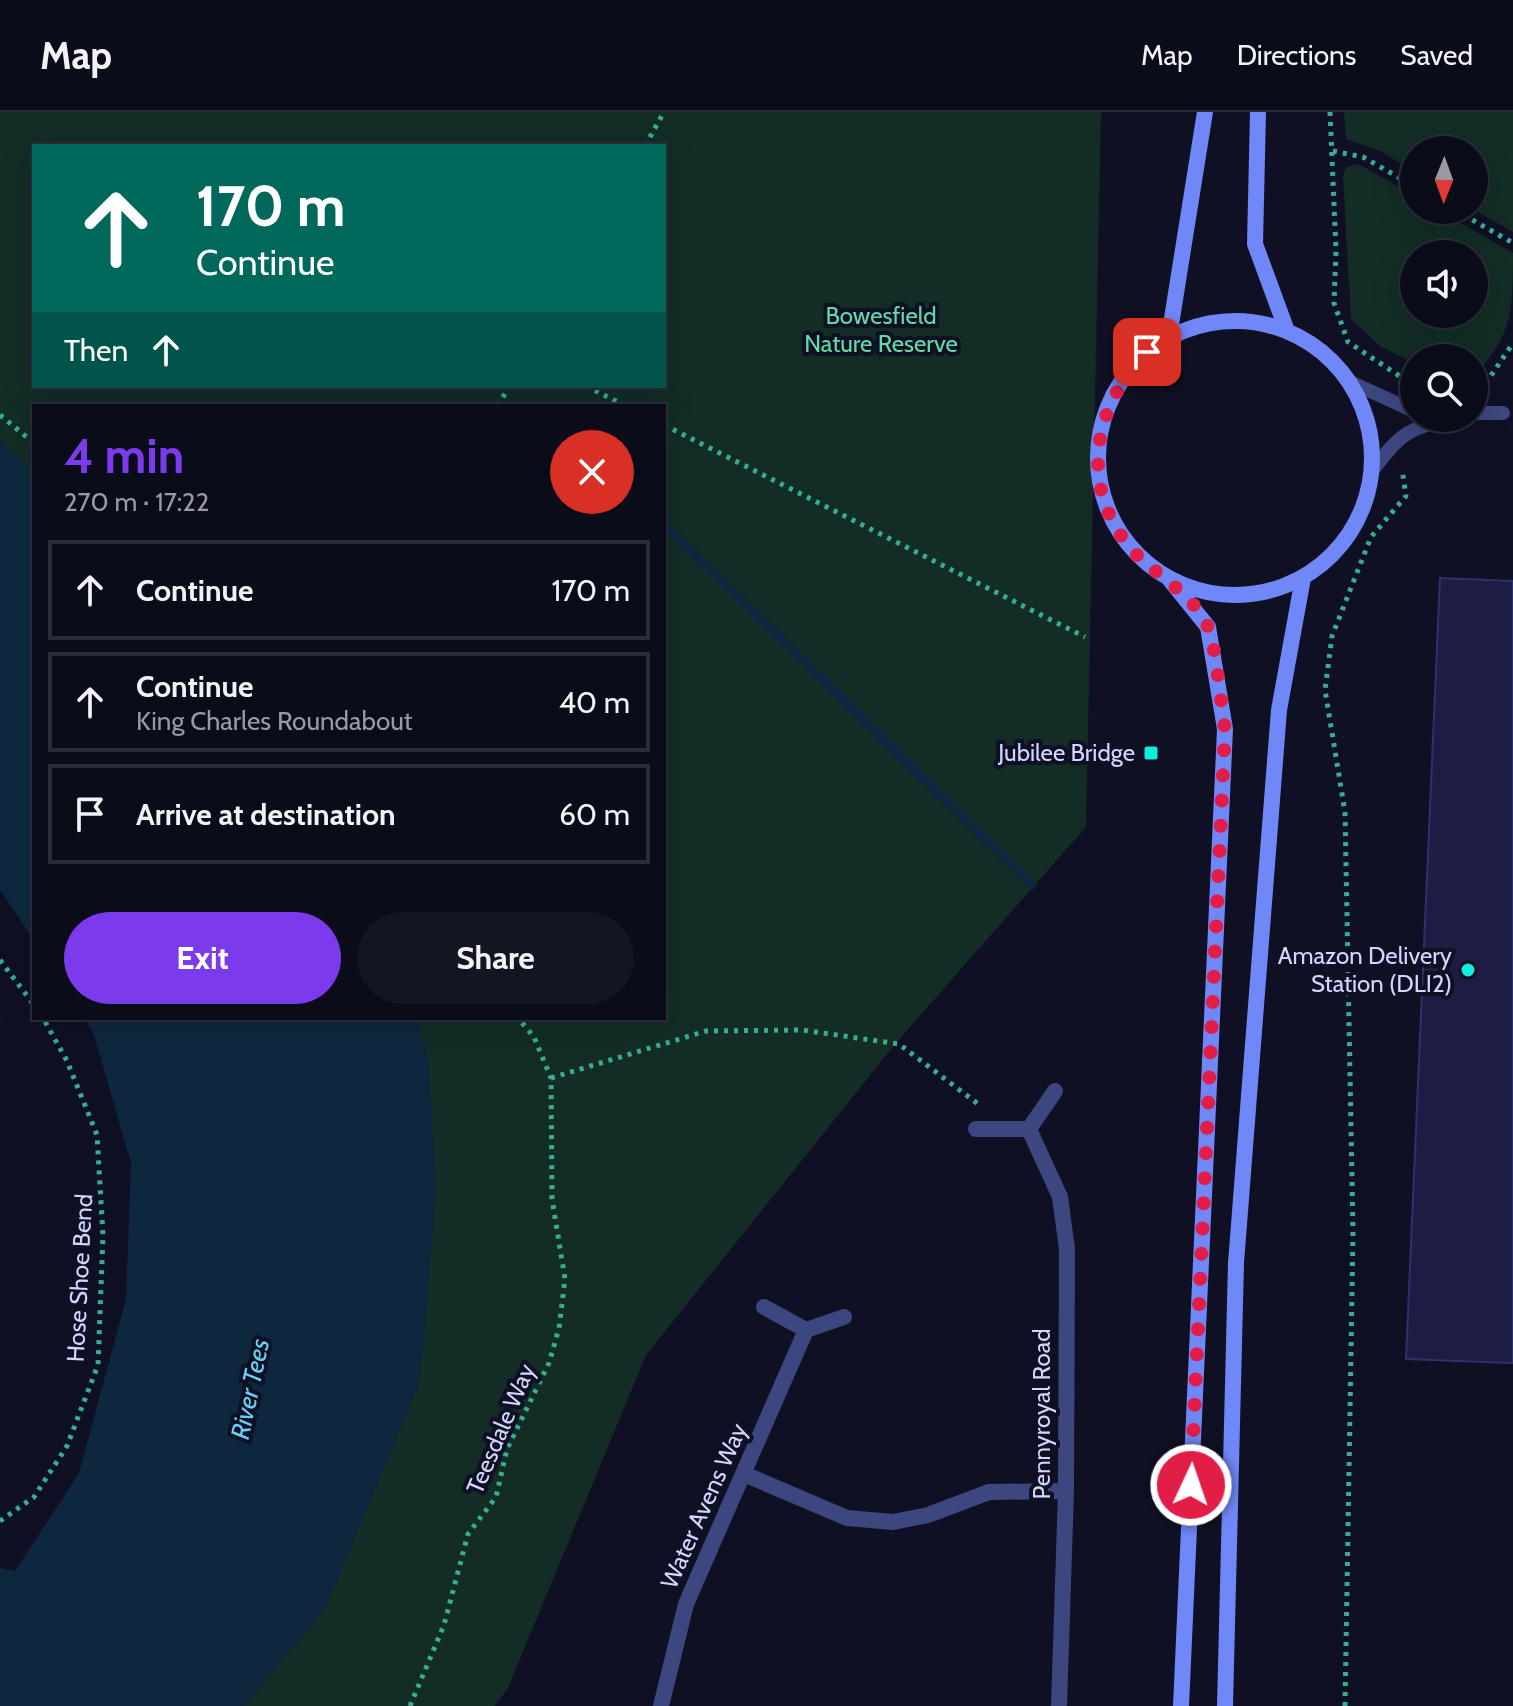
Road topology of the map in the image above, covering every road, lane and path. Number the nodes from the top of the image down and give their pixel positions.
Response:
1 (664, 112) edge
2 (1205, 112) edge
3 (1258, 112) edge
4 (1330, 112) edge
5 (646, 144) edge
6 (1333, 151) junction
7 (1400, 178) edge
8 (1480, 224) edge
9 (1513, 243) edge
10 (1287, 331) junction
11 (1169, 337) junction
12 (1513, 343) edge
13 (1400, 376) edge
14 (1488, 380) edge
15 (1348, 381) junction
16 (590, 388) edge
17 (622, 404) edge
18 (1400, 404) edge
19 (1488, 413) edge
20 (1503, 413) dead end
21 (0, 415) edge
22 (666, 426) edge
23 (1409, 432) edge
24 (1398, 438) junction
25 (32, 441) edge
26 (1372, 471) junction
27 (1303, 578) junction
28 (1170, 580) junction
29 (1085, 637) dead end
30 (0, 960) edge
31 (32, 1002) edge
32 (44, 1020) edge
33 (520, 1020) edge
34 (551, 1078) junction
35 (1055, 1091) dead end
36 (976, 1129) dead end
37 (1021, 1129) junction
38 (764, 1307) dead end
39 (844, 1317) dead end
40 (806, 1330) junction
41 (744, 1474) junction
42 (1066, 1491) junction
43 (0, 1521) edge
44 (410, 1706) edge
45 (661, 1706) edge
46 (1059, 1706) edge
47 (1181, 1706) edge
48 (1225, 1706) edge
49 (1345, 1706) edge

1 - 5 path
2 - 11 street
3 - 10 street
4 - 6 path
6 - 7 path
6 - 13 path
8 - 9 path
10 - 11 street
10 - 15 street
11 - 28 street
12 - 14 path
15 - 18 lane
15 - 26 street
16 - 17 path
19 - 20 lane
21 - 25 path
22 - 29 path
23 - 24 lane
24 - 26 lane
24 - 49 path
26 - 27 street
27 - 28 street
27 - 48 street
28 - 47 street
30 - 31 path
32 - 43 path, Hose Shoe Bend
33 - 34 path, Teesdale Way
34 - 37 path
34 - 44 path, Teesdale Way
35 - 37 street
36 - 37 street
37 - 42 street, Pennyroyal Road
38 - 40 street
39 - 40 street
40 - 41 street, Water Avens Way
41 - 42 street
41 - 45 street, Water Avens Way
42 - 46 street, Pennyroyal Road

